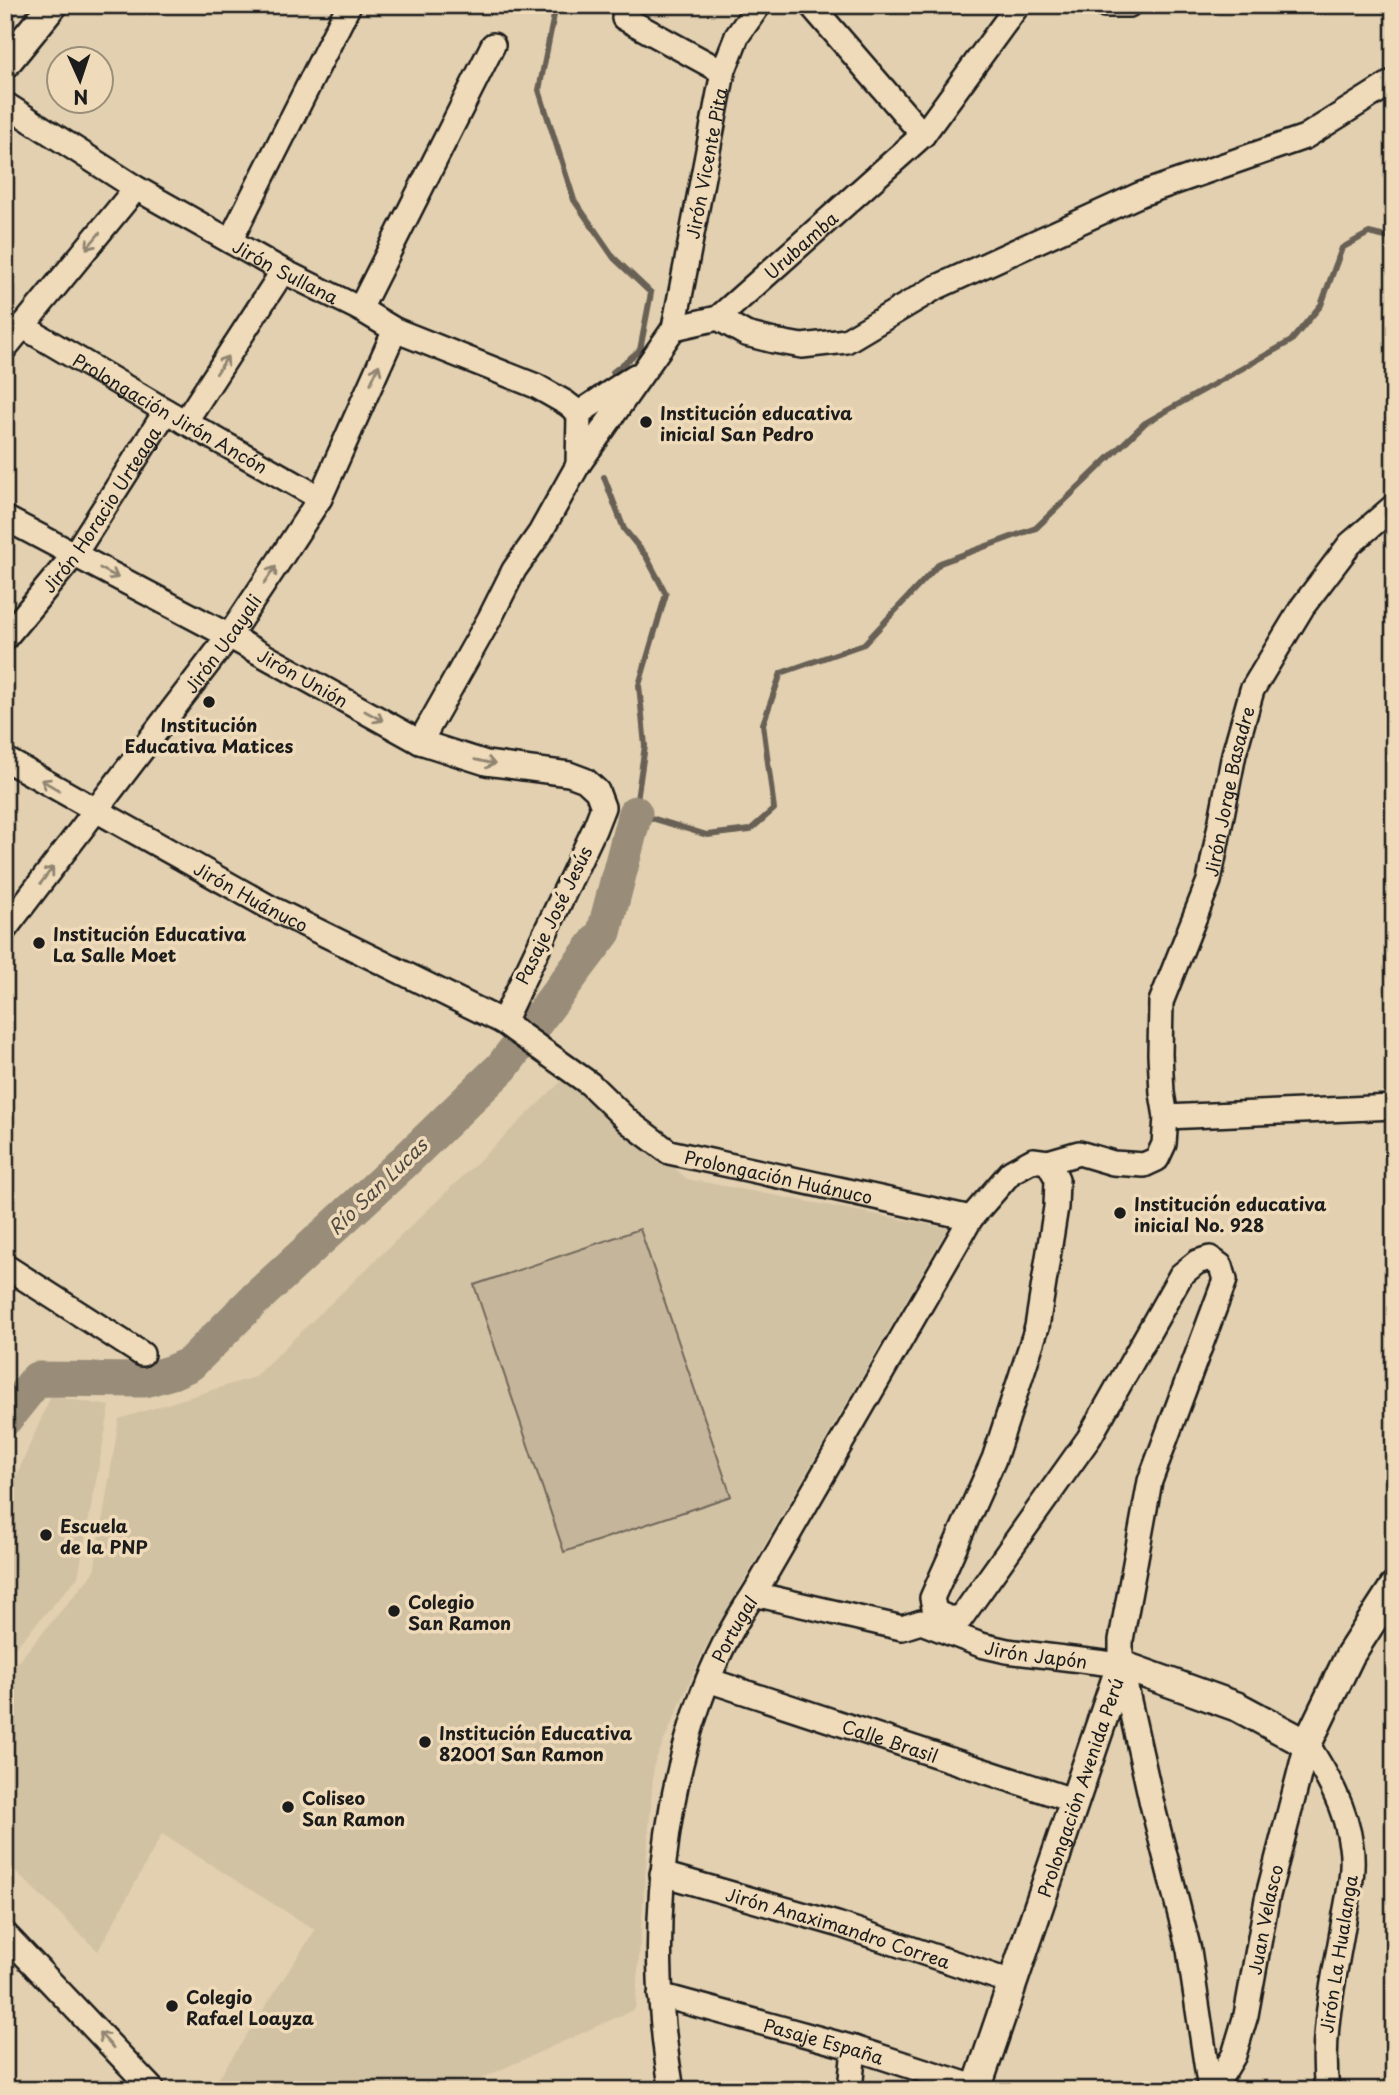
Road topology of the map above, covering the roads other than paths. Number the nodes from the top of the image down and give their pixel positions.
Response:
1 (53, 5) edge
2 (349, 5) edge
3 (759, 5) edge
4 (811, 5) edge
5 (1018, 5) edge
6 (1105, 5) edge
7 (1129, 5) edge
8 (624, 19) dead end
9 (493, 45) dead end
10 (5, 64) edge
11 (723, 72) junction
12 (1394, 81) edge
13 (5, 104) edge
14 (923, 135) junction
15 (136, 188) junction
16 (230, 241) junction
17 (283, 271) junction
18 (360, 309) junction
19 (718, 318) junction
20 (22, 326) junction
21 (674, 328) junction
22 (394, 330) junction
23 (5, 348) edge
24 (643, 371) junction
25 (579, 414) junction
26 (176, 417) junction
27 (578, 465) junction
28 (320, 498) junction
29 (1394, 506) edge
30 (5, 518) edge
31 (74, 555) junction
32 (229, 636) junction
33 (5, 638) edge
34 (420, 742) junction
35 (5, 759) edge
36 (603, 807) joint
37 (95, 811) junction
38 (5, 929) edge
39 (507, 1026) junction
40 (1394, 1107) edge
41 (1166, 1117) junction
42 (1048, 1162) junction
43 (971, 1219) junction
44 (5, 1266) edge
45 (142, 1354) dead end
46 (1394, 1587) edge
47 (754, 1594) junction
48 (928, 1617) junction
49 (1121, 1665) junction
50 (708, 1681) junction
51 (1307, 1744) junction
52 (1075, 1801) junction
53 (662, 1874) junction
54 (5, 1934) edge
55 (1011, 1982) junction
56 (660, 1996) junction
57 (854, 2048) junction
58 (979, 2089) edge
59 (153, 2090) edge
60 (672, 2090) edge
61 (850, 2090) edge
62 (1212, 2090) edge
63 (1327, 2090) edge

1 - 10 street
2 - 16 street
3 - 11 street, Jirón Vicente Pita
4 - 14 street
5 - 14 street, Urubamba
6 - 7 street
8 - 11 street
9 - 18 street
11 - 21 street, Jirón Vicente Pita
12 - 19 street
13 - 15 street, Jirón Sullana
14 - 19 street, Urubamba
15 - 16 street, Jirón Sullana
15 -> 20 street
16 - 17 street, Jirón Sullana
17 - 18 street, Jirón Sullana
26 -> 17 street, Jirón Horacio Urteaga
18 - 22 street, Jirón Sullana
19 - 21 street, Urubamba
20 - 23 street
20 - 26 street, Prolongación Jirón Ancón
21 - 24 street
22 - 25 street, Jirón Sullana
28 -> 22 street, Jirón Ucayali
24 - 25 street
24 - 27 street
25 - 27 street
26 - 28 street, Prolongación Jirón Ancón
26 - 31 street, Jirón Horacio Urteaga
27 - 34 street
32 -> 28 street, Jirón Ucayali
29 - 41 street, Jirón Jorge Basadre
30 - 31 street, Jirón Unión
31 -> 32 street, Jirón Unión
31 - 33 street, Jirón Horacio Urteaga
32 -> 34 street, Jirón Unión
32 - 37 street, Jirón Ucayali
34 -> 36 street, Jirón Unión
37 -> 35 street, Jirón Huánuco
36 - 39 street, Pasaje José Jesús
38 -> 37 street, Jirón Ucayali
37 - 39 street, Jirón Huánuco
39 - 43 street, Prolongación Huánuco
40 - 41 street
41 - 42 street, Jirón Jorge Basadre
42 - 43 street, Portugal
42 - 48 street
43 - 47 street, Portugal
44 - 45 street
46 - 51 street
47 - 48 street, Jirón Japón
47 - 50 street, Portugal
48 - 49 street, Jirón Japón
48 - 49 street, Prolongación Avenida Perú
49 - 51 street, Jirón Japón
49 - 52 street, Prolongación Avenida Perú
49 - 62 street
50 - 52 street, Calle Brasil
50 - 53 street, Portugal
51 - 62 street, Juan Velasco
51 - 63 street, Jirón La Hualanga
52 - 55 street, Prolongación Avenida Perú
53 - 55 street, Jirón Anaximandro Correa
53 - 56 street, Portugal
59 -> 54 street
55 - 58 street, Prolongación Avenida Perú
56 - 57 street, Pasaje España
56 - 60 street, Portugal
57 - 58 street, Pasaje España
57 - 61 street

